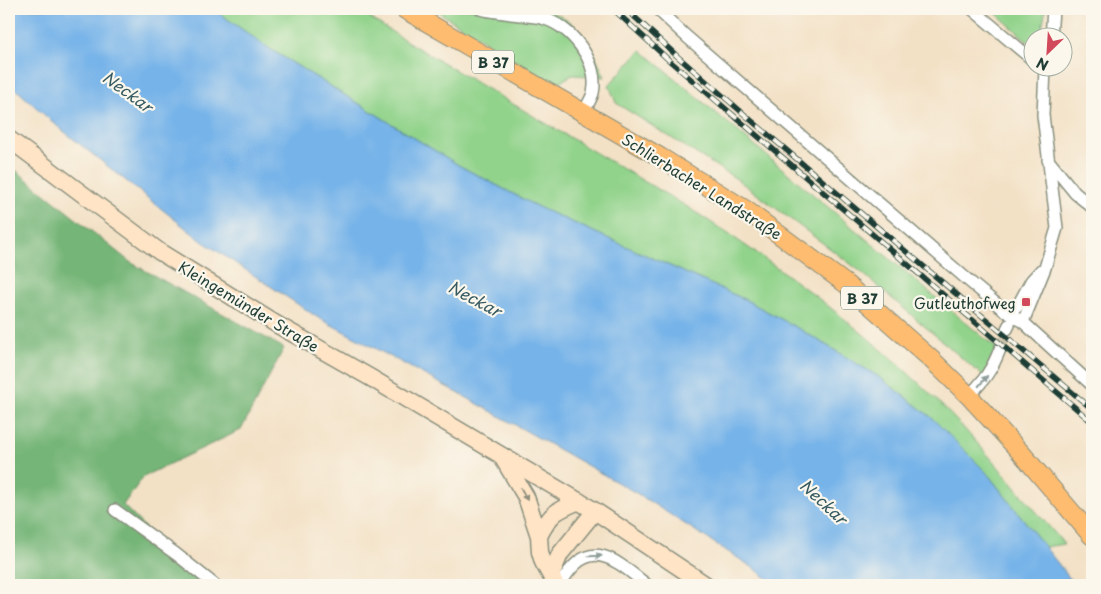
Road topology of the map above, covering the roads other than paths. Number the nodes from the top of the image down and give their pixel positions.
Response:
1 (404, 9) edge
2 (480, 9) edge
3 (657, 9) edge
4 (972, 9) edge
5 (1053, 9) edge
6 (1052, 28) edge
7 (1024, 53) edge
8 (1043, 78) edge
9 (583, 113) junction
10 (9, 139) edge
11 (1048, 160) junction
12 (1092, 207) edge
13 (1045, 268) junction
14 (1017, 307) dead end
15 (1023, 322) junction
16 (1000, 349) tunnel mouth
17 (1092, 385) edge
18 (969, 396) junction
19 (500, 455) junction
20 (579, 501) junction
21 (115, 510) dead end
22 (595, 511) junction
23 (539, 536) junction
24 (1092, 536) edge
25 (556, 582) edge
26 (215, 585) edge
27 (647, 585) edge
28 (706, 585) edge

1 - 9 main road, Schlierbacher Landstraße / B 37
2 - 9 street
3 - 15 street
4 - 7 street
5 - 6 street
8 - 11 street
9 - 18 main road, Schlierbacher Landstraße / B 37
10 - 19 main road, Kleingemünder Straße
11 - 12 street
11 - 13 street
13 - 14 street
13 - 15 street
15 - 17 street
18 -> 16 street
18 - 24 main road, Schlierbacher Landstraße / B 37
19 - 20 main road, Kleingemünder Straße
19 -> 23 main road, Kleingemünder Straße
20 - 22 main road, Kleingemünder Straße
20 - 23 main road
21 - 26 street
22 - 25 main road
22 - 28 main road, Kleingemünder Straße
23 - 25 main road, Kleingemünder Straße
25 -> 27 street

